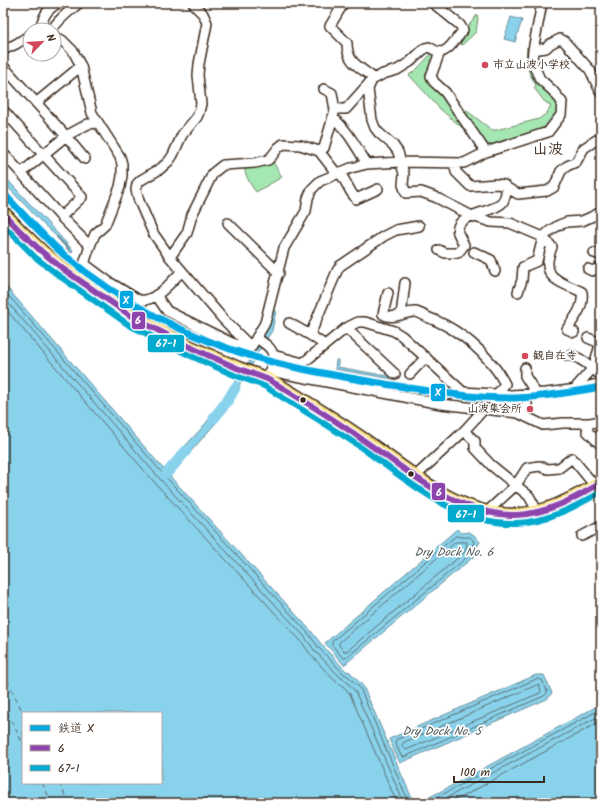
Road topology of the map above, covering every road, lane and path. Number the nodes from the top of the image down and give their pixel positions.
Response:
1 (58, 3) edge
2 (79, 3) edge
3 (193, 3) edge
4 (342, 3) edge
5 (433, 3) edge
6 (542, 3) edge
7 (42, 22) edge
8 (58, 22) edge
9 (22, 40) edge
10 (62, 40) edge
11 (3, 50) edge
12 (533, 50) junction
13 (440, 52) junction
14 (3, 66) edge
15 (81, 66) junction
16 (372, 80) junction
17 (324, 89) dead end
18 (601, 93) edge
19 (36, 103) junction
20 (3, 110) edge
21 (333, 113) junction
22 (98, 123) junction
23 (66, 136) junction
24 (601, 137) edge
25 (319, 151) junction
26 (486, 152) junction
27 (3, 154) edge
28 (42, 154) junction
29 (85, 159) dead end
30 (400, 162) junction
31 (454, 163) junction
32 (367, 164) junction
33 (21, 173) junction
34 (338, 173) junction
35 (507, 188) junction
36 (378, 189) dead end
37 (601, 212) edge
38 (3, 213) edge
39 (472, 216) junction
40 (61, 217) junction
41 (228, 223) dead end
42 (419, 226) dead end
43 (543, 237) junction
44 (90, 246) junction
45 (439, 250) dead end
46 (474, 252) dead end
47 (170, 257) junction
48 (601, 267) edge
49 (588, 269) dead end
50 (495, 271) dead end
51 (182, 272) junction
52 (279, 273) junction
53 (405, 283) dead end
54 (518, 292) dead end
55 (388, 293) dead end
56 (156, 296) junction
57 (400, 315) junction
58 (289, 323) dead end
59 (346, 328) junction
60 (574, 332) dead end
61 (310, 334) junction
62 (256, 338) junction
63 (588, 338) dead end
64 (601, 343) edge
65 (325, 344) junction
66 (251, 347) junction
67 (274, 355) junction
68 (568, 356) dead end
69 (426, 357) junction
70 (525, 368) dead end
71 (594, 368) junction
72 (395, 374) dead end
73 (410, 374) dead end
74 (269, 375) junction
75 (601, 376) edge
76 (601, 383) edge
77 (577, 389) junction
78 (533, 393) junction
79 (497, 394) junction
80 (527, 404) dead end
81 (484, 409) junction
82 (521, 414) junction
83 (601, 421) edge
84 (589, 423) junction
85 (464, 431) junction
86 (601, 445) edge
87 (416, 477) junction
88 (516, 485) junction
89 (598, 485) edge
90 (537, 512) junction
91 (493, 513) junction
92 (601, 526) edge
93 (582, 536) dead end

1 - 7 street
2 - 8 street
3 - 47 street
4 - 16 street
5 - 13 street
6 - 12 street
9 - 11 street
10 - 15 street
12 - 18 street
12 - 26 street
13 - 16 street
13 - 26 street
14 - 19 street
15 - 19 street
15 - 22 street
16 - 21 street
16 - 30 street
17 - 21 street
19 - 23 street
20 - 28 street
21 - 25 street
21 - 32 street
22 - 23 street
22 - 44 street
23 - 28 street
23 - 29 street
24 - 35 street
25 - 34 street
25 - 47 street
26 - 31 street
27 - 33 street
28 - 33 street
28 - 40 street
30 - 31 street
30 - 32 street
30 - 39 street
31 - 35 street
32 - 34 street
33 - 40 street
34 - 36 street
34 - 52 street
35 - 39 street
37 - 43 street
38 - 74 highway
39 - 43 street
39 - 45 street
40 - 44 street
41 - 52 street
42 - 61 street
43 - 54 street
43 - 60 street
44 - 56 street
46 - 50 street
47 - 51 street
48 - 49 street
51 - 56 street
51 - 66 street
52 - 62 street
53 - 57 street
55 - 57 street
56 - 66 street
57 - 79 street
58 - 61 street
59 - 65 street
59 - 69 street
59 - 72 street
61 - 65 street
62 - 66 street
62 - 67 street
63 - 64 street
64 - 71 street
65 - 67 street
67 - 74 street
68 - 71 street
69 - 73 street
69 - 79 street
70 - 78 street
71 - 75 street
71 - 77 street
74 - 81 street
74 - 87 highway
76 - 77 street
77 - 78 street
78 - 79 street
80 - 82 street
81 - 82 street
81 - 85 street
82 - 84 street
83 - 84 street
84 - 86 street
85 - 87 street
85 - 88 street
87 - 91 highway
88 - 89 street
88 - 90 street
88 - 91 street
89 - 90 highway
90 - 91 highway
92 - 93 street

